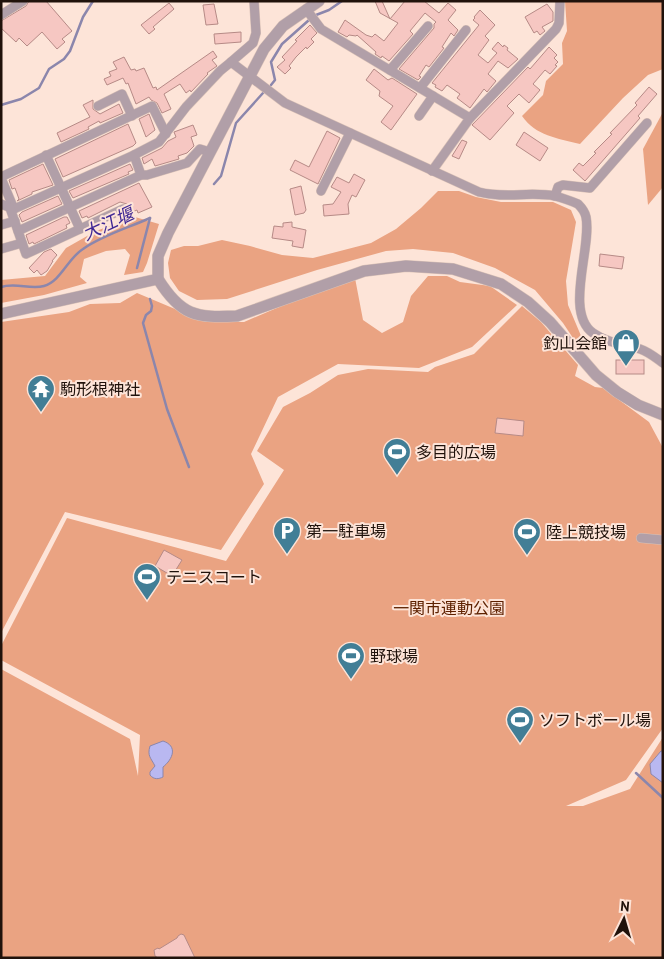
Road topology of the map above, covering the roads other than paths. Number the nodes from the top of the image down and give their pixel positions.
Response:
1 (23, 1) edge
2 (254, 1) edge
3 (319, 1) edge
4 (560, 1) edge
5 (306, 9) junction
6 (1, 15) edge
7 (428, 26) dead end
8 (466, 30) dead end
9 (232, 62) junction
10 (390, 70) junction
11 (249, 76) junction
12 (420, 88) junction
13 (433, 96) junction
14 (98, 106) dead end
15 (132, 116) junction
16 (419, 116) dead end
17 (470, 118) junction
18 (647, 123) dead end
19 (350, 133) junction
20 (166, 134) junction
21 (210, 152) junction
22 (46, 155) junction
23 (134, 155) junction
24 (432, 171) junction
25 (141, 174) junction
26 (1, 177) edge
27 (61, 188) junction
28 (321, 191) dead end
29 (555, 196) junction
30 (8, 207) edge
31 (70, 207) junction
32 (123, 209) dead end
33 (14, 221) junction
34 (1, 225) edge
35 (80, 229) junction
36 (18, 231) junction
37 (22, 243) junction
38 (1, 249) edge
39 (158, 279) junction
40 (1, 314) edge
41 (663, 363) edge
42 (663, 415) edge
43 (640, 538) dead end
44 (663, 540) edge

1 - 6 street
2 - 9 street
3 - 5 street
4 - 17 street
5 - 10 street
5 - 11 street
7 - 10 street
8 - 12 street
9 - 11 street
9 - 20 street
10 - 12 street
11 - 19 street
11 - 21 street
12 - 13 street
13 - 16 street
13 - 17 street
14 - 15 street
15 - 20 street
15 - 22 street
17 - 24 street
18 - 29 street
19 - 24 street
19 - 28 street
20 - 23 street
21 - 25 street
21 - 39 street
22 - 26 street
22 - 27 street
23 - 25 street
23 - 27 street
24 - 29 street
25 - 31 street
26 - 30 street
27 - 30 street
27 - 31 street
29 - 41 street
30 - 33 street
31 - 35 street
31 - 36 street
32 - 35 street
33 - 34 street
33 - 36 street
35 - 37 street
36 - 37 street
37 - 38 street
39 - 40 street
39 - 42 street
43 - 44 street

